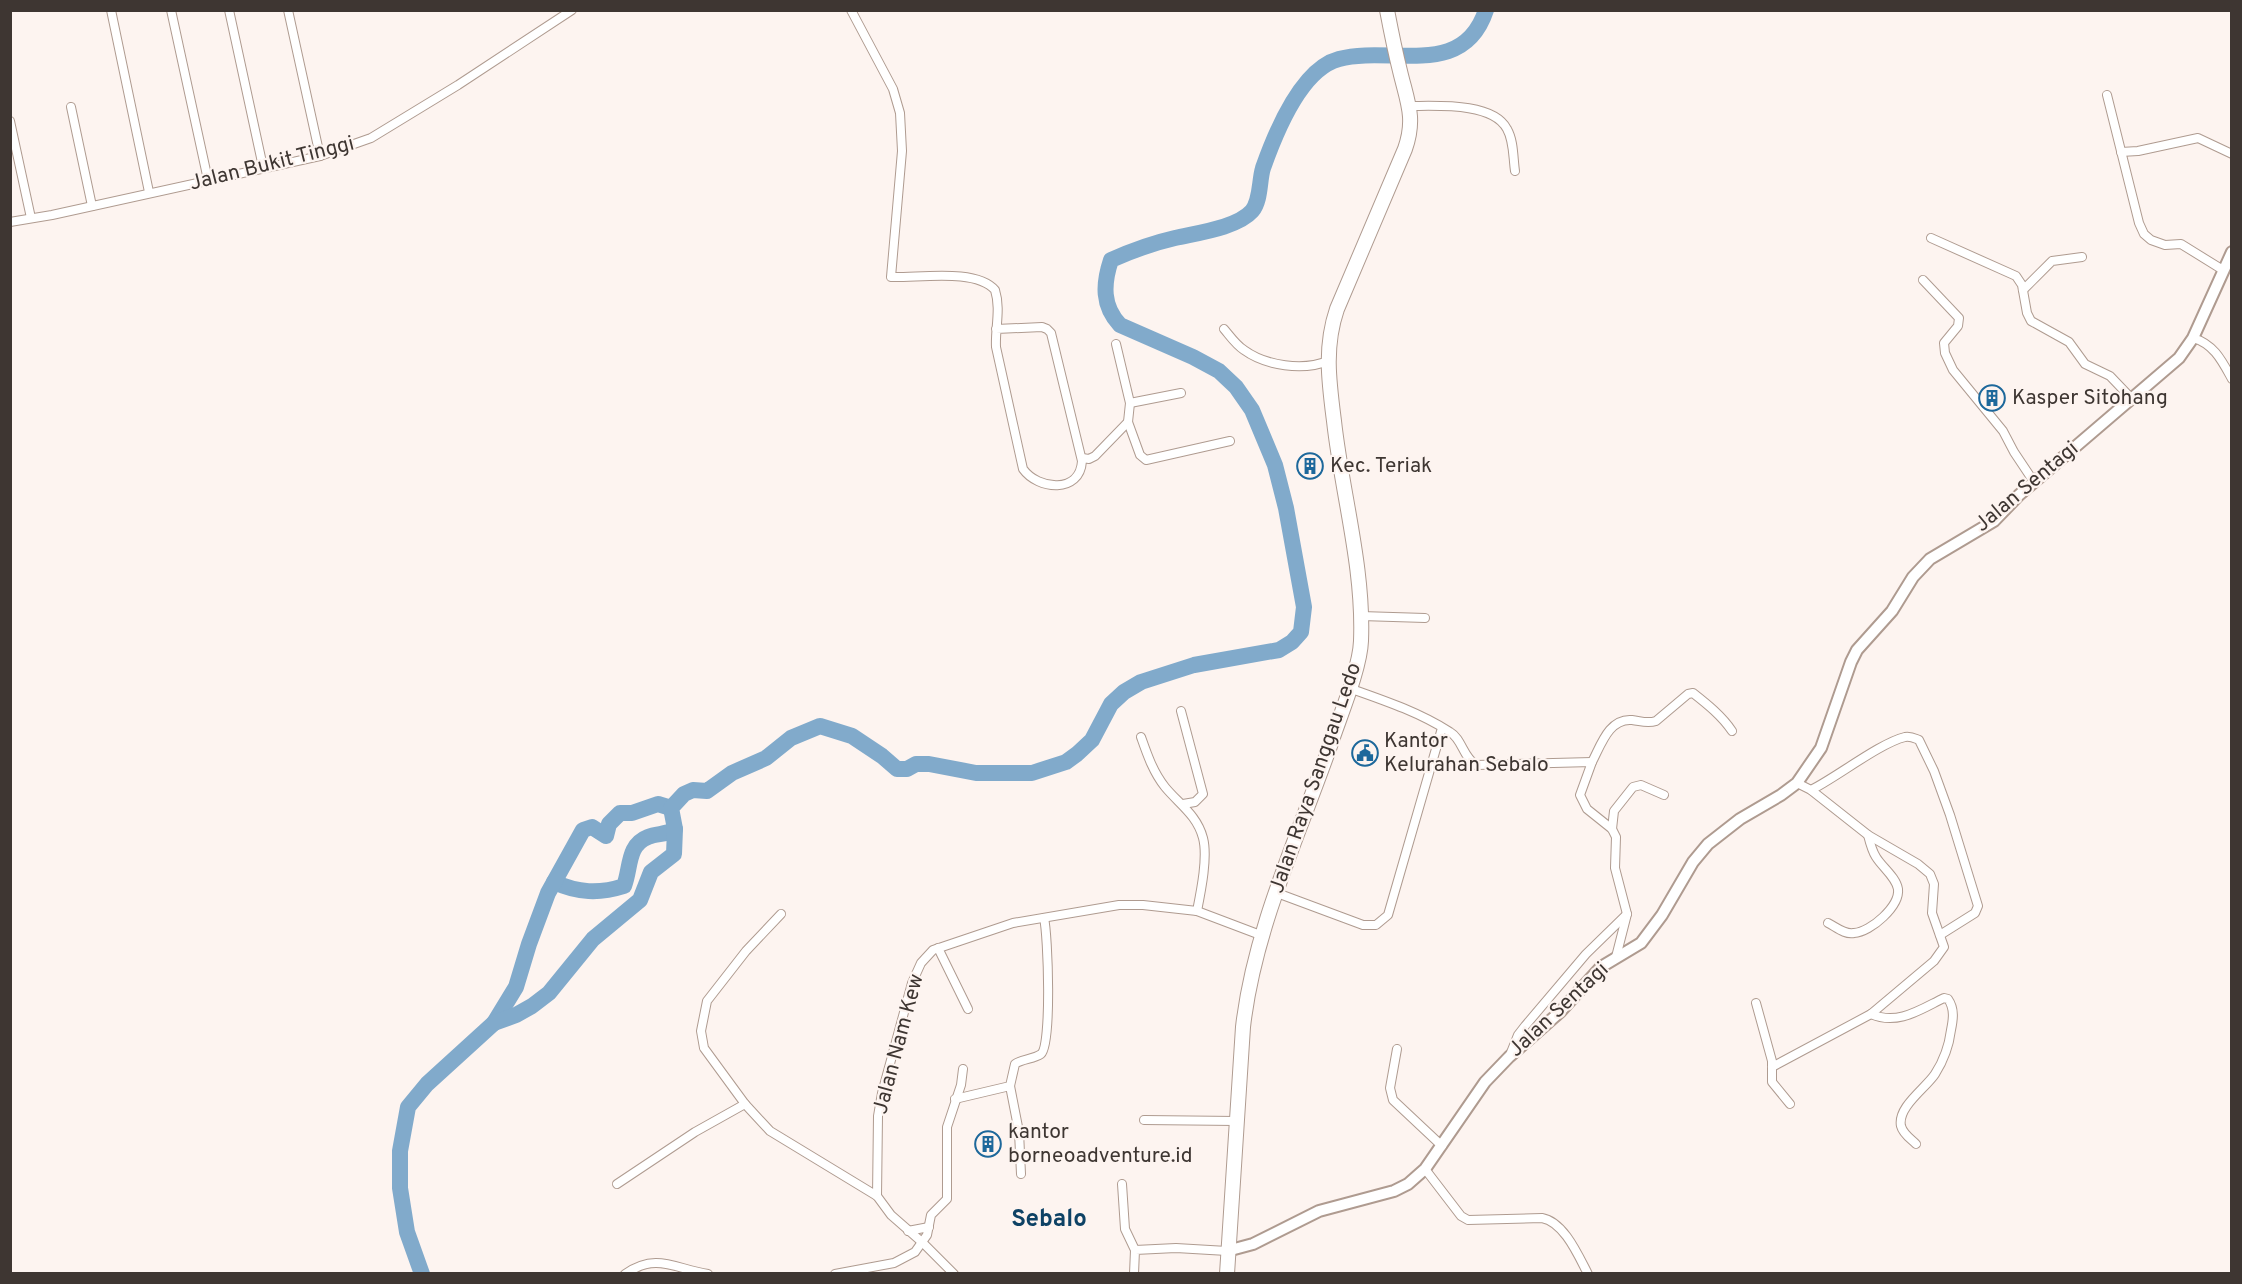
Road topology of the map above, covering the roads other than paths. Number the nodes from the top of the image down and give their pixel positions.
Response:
1 (111, 10) edge
2 (171, 10) edge
3 (229, 10) edge
4 (288, 10) edge
5 (572, 10) edge
6 (851, 10) edge
7 (1388, 16) edge
8 (2107, 95) dead end
9 (1410, 106) junction
10 (71, 107) dead end
11 (10, 121) edge
12 (2121, 152) junction
13 (2232, 154) edge
14 (320, 156) junction
15 (263, 167) junction
16 (1515, 171) dead end
17 (208, 180) junction
18 (149, 192) junction
19 (92, 206) junction
20 (31, 218) junction
21 (10, 222) edge
22 (1931, 238) dead end
23 (2232, 252) edge
24 (2082, 257) dead end
25 (2223, 270) junction
26 (1923, 280) dead end
27 (2023, 290) junction
28 (996, 329) junction
29 (1224, 329) dead end
30 (2193, 338) junction
31 (1116, 344) dead end
32 (1328, 361) junction
33 (2232, 379) edge
34 (1181, 393) dead end
35 (2132, 399) junction
36 (1130, 403) junction
37 (1128, 422) junction
38 (1230, 441) dead end
39 (1082, 458) junction
40 (2034, 482) junction
41 (1361, 616) junction
42 (1425, 618) dead end
43 (1349, 688) junction
44 (1181, 711) dead end
45 (1442, 728) junction
46 (1732, 731) dead end
47 (1141, 737) dead end
48 (1592, 762) junction
49 (1797, 783) junction
50 (1811, 790) junction
51 (1664, 795) dead end
52 (1183, 804) junction
53 (1612, 829) junction
54 (1868, 835) junction
55 (1277, 893) junction
56 (1197, 911) junction
57 (781, 914) dead end
58 (1627, 914) junction
59 (1044, 918) junction
60 (1828, 923) dead end
61 (1940, 935) junction
62 (1263, 936) junction
63 (938, 948) junction
64 (1616, 957) junction
65 (1756, 1003) dead end
66 (968, 1009) dead end
67 (1871, 1014) junction
68 (1397, 1049) dead end
69 (1509, 1057) junction
70 (1772, 1067) junction
71 (963, 1069) dead end
72 (1010, 1086) junction
73 (955, 1099) junction
74 (745, 1104) junction
75 (1790, 1104) dead end
76 (1144, 1120) dead end
77 (1236, 1121) junction
78 (1916, 1144) dead end
79 (1442, 1146) junction
80 (1425, 1169) junction
81 (1021, 1173) dead end
82 (617, 1184) dead end
83 (1122, 1184) dead end
84 (877, 1196) junction
85 (928, 1227) junction
86 (909, 1231) junction
87 (923, 1243) junction
88 (1135, 1250) junction
89 (1227, 1251) junction
90 (625, 1274) edge
91 (708, 1274) edge
92 (835, 1274) edge
93 (954, 1274) edge
94 (1134, 1274) edge
95 (1227, 1274) edge
96 (1588, 1274) edge

1 - 18 street
2 - 17 street
3 - 15 street
4 - 14 street
5 - 14 street, Jalan Bukit Tinggi
6 - 28 street
7 - 9 highway, Jalan Raya Sanggau Ledo
8 - 12 street
9 - 16 street
9 - 32 highway, Jalan Raya Sanggau Ledo
10 - 19 street
11 - 20 street
12 - 13 street
12 - 25 street
14 - 15 street, Jalan Bukit Tinggi
15 - 17 street, Jalan Bukit Tinggi
17 - 18 street, Jalan Bukit Tinggi
18 - 19 street, Jalan Bukit Tinggi
19 - 20 street, Jalan Bukit Tinggi
20 - 21 street, Jalan Bukit Tinggi
22 - 27 street
23 - 25 main road, Jalan Sentagi
24 - 27 street
25 - 30 main road, Jalan Sentagi
26 - 40 street
27 - 35 street
28 - 39 street
28 - 39 street
29 - 32 street
30 - 33 street
30 - 35 main road, Jalan Sentagi
31 - 36 street
32 - 41 highway, Jalan Raya Sanggau Ledo
34 - 36 street
35 - 40 main road, Jalan Sentagi
36 - 37 street
37 - 38 street
37 - 39 street
40 - 49 main road, Jalan Sentagi
41 - 42 street
41 - 43 highway, Jalan Raya Sanggau Ledo
43 - 45 street
43 - 55 highway, Jalan Raya Sanggau Ledo
44 - 52 street
45 - 48 street
45 - 55 street
46 - 48 street
47 - 52 street
48 - 53 street
49 - 50 street
49 - 64 main road, Jalan Sentagi
50 - 54 street
50 - 61 street
51 - 53 street
52 - 56 street
53 - 58 street
54 - 60 street
54 - 61 street
55 - 62 highway, Jalan Raya Sanggau Ledo
56 - 59 street, Jalan Nam Kew
56 - 62 street, Jalan Nam Kew
57 - 74 street
58 - 64 street
58 - 69 street
59 - 63 street, Jalan Nam Kew
59 - 72 street
61 - 67 street
62 - 77 highway, Jalan Raya Sanggau Ledo
63 - 66 street
63 - 84 street, Jalan Nam Kew
64 - 69 main road, Jalan Sentagi
65 - 70 street
67 - 70 street
67 - 78 street
68 - 79 street
69 - 79 main road, Jalan Sentagi
70 - 75 street
71 - 73 street
72 - 73 street
72 - 81 street
73 - 85 street
74 - 82 street
74 - 84 street
76 - 77 street
77 - 89 highway, Jalan Raya Sanggau Ledo
79 - 80 main road, Jalan Sentagi
80 - 89 main road, Jalan Sentagi
80 - 96 street
83 - 88 street
84 - 86 street
85 - 86 street
85 - 87 street
86 - 87 street
87 - 92 street
87 - 93 street
88 - 89 street
88 - 94 street
89 - 95 highway, Jalan Raya Sanggau Ledo
90 - 91 street

